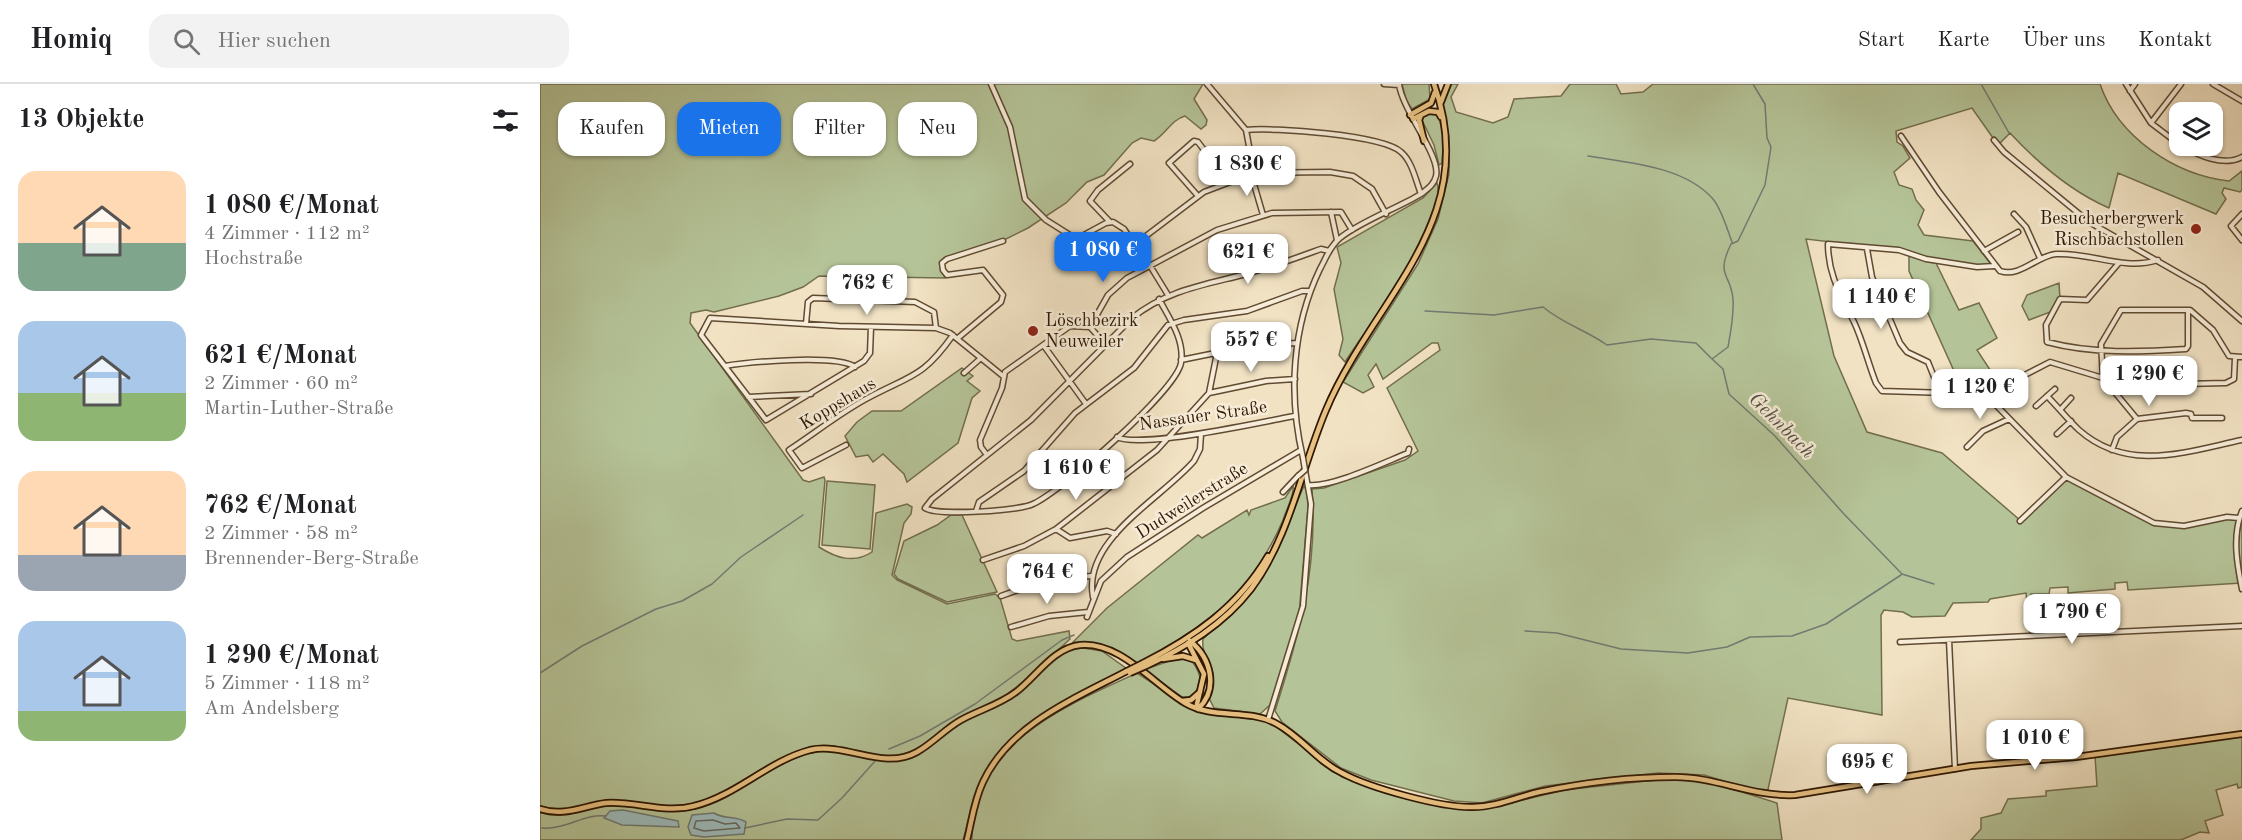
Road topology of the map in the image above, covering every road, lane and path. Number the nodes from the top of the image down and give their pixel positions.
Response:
1 (991, 84) edge
2 (1207, 84) edge
3 (1384, 84) edge
4 (1448, 84) edge
5 (2126, 84) edge
6 (2135, 84) edge
7 (2181, 84) edge
8 (2212, 84) edge
9 (1399, 85) edge
10 (1434, 85) edge
11 (2130, 91) junction
12 (2242, 101) edge
13 (1441, 108) junction
14 (1421, 115) junction
15 (1411, 117) junction
16 (1443, 122) junction
17 (2151, 123) junction
18 (1246, 130) junction
19 (1901, 136) dead end
20 (2169, 137) edge
21 (1994, 140) dead end
22 (1424, 141) junction
23 (2210, 156) edge
24 (2242, 157) edge
25 (1130, 164) dead end
26 (1253, 174) junction
27 (1228, 182) junction
28 (1421, 194) junction
29 (1198, 196) junction
30 (1331, 212) junction
31 (1386, 214) junction
32 (2014, 214) dead end
33 (2242, 214) edge
34 (1263, 215) junction
35 (1110, 222) junction
36 (1352, 230) junction
37 (2018, 232) dead end
38 (1337, 240) junction
39 (2242, 240) edge
40 (1003, 241) dead end
41 (1134, 245) junction
42 (1867, 249) junction
43 (1329, 251) junction
44 (1984, 251) junction
45 (2040, 258) junction
46 (2158, 260) junction
47 (1148, 264) junction
48 (2118, 264) junction
49 (1995, 266) junction
50 (1310, 291) junction
51 (1168, 295) junction
52 (1159, 299) junction
53 (2188, 309) junction
54 (2242, 321) edge
55 (1172, 323) junction
56 (806, 324) junction
57 (871, 327) junction
58 (936, 327) junction
59 (1090, 327) junction
60 (953, 335) junction
61 (958, 338) junction
62 (1297, 343) junction
63 (1105, 344) junction
64 (1044, 346) junction
65 (2100, 351) junction
66 (1217, 353) junction
67 (2242, 357) edge
68 (981, 358) junction
69 (2235, 358) junction
70 (1181, 360) junction
71 (724, 366) junction
72 (855, 367) junction
73 (964, 373) dead end
74 (1003, 376) junction
75 (2103, 378) junction
76 (1295, 379) junction
77 (1070, 381) junction
78 (2140, 385) dead end
79 (2055, 389) dead end
80 (1940, 392) junction
81 (1209, 393) junction
82 (812, 394) junction
83 (1980, 394) junction
84 (2047, 396) junction
85 (748, 397) junction
86 (2071, 398) dead end
87 (1086, 404) junction
88 (2036, 406) dead end
89 (2060, 410) junction
90 (1294, 416) junction
91 (2222, 418) dead end
92 (2009, 419) junction
93 (2138, 419) junction
94 (2071, 421) junction
95 (1201, 434) junction
96 (2057, 434) dead end
97 (1117, 437) junction
98 (1168, 438) junction
99 (2242, 440) edge
100 (846, 445) dead end
101 (1967, 447) dead end
102 (1409, 449) dead end
103 (1301, 450) junction
104 (2112, 450) junction
105 (987, 455) junction
106 (1306, 473) junction
107 (2066, 477) junction
108 (1308, 485) junction
109 (1283, 492) dead end
110 (976, 511) junction
111 (2242, 511) edge
112 (2239, 518) junction
113 (2020, 521) dead end
114 (1056, 529) junction
115 (1116, 534) junction
116 (1282, 534) junction
117 (983, 560) dead end
118 (1091, 577) junction
119 (1101, 581) junction
120 (2242, 589) edge
121 (1001, 596) dead end
122 (1093, 597) junction
123 (2242, 626) edge
124 (1011, 627) dead end
125 (1204, 634) junction
126 (1949, 640) junction
127 (1189, 642) junction
128 (1900, 642) dead end
129 (1201, 653) junction
130 (1152, 663) junction
131 (1199, 663) junction
132 (1144, 665) junction
133 (1201, 689) junction
134 (1207, 696) junction
135 (1182, 701) junction
136 (1198, 709) junction
137 (1217, 713) junction
138 (1268, 720) junction
139 (2242, 734) edge
140 (1955, 769) junction
141 (540, 809) edge
142 (968, 840) edge

1 - 35 street
2 - 18 street
3 - 9 street
4 - 13 main road
5 - 11 street
6 - 11 street
7 - 17 street
8 - 12 street
9 - 15 street
10 - 13 main road
10 - 15 main road
11 - 17 street
13 - 16 main road
14 - 15 main road
14 - 16 main road
14 - 22 main road
15 - 22 street
16 - 116 main road
17 - 20 street
18 - 26 street
18 - 28 street
19 - 44 street
21 - 46 street
22 - 28 street
23 - 24 street
25 - 35 street
26 - 27 street
26 - 31 street
26 - 34 street
27 - 29 street
27 - 29 street
28 - 31 street
29 - 41 street
30 - 34 street
30 - 36 street
30 - 38 street
31 - 36 street
32 - 45 street
33 - 39 street
34 - 47 street
35 - 41 street
36 - 38 street
37 - 44 street
38 - 43 street
40 - 61 street
41 - 47 street
42 - 49 street
42 - 80 street
42 - 80 street
43 - 50 street
43 - 51 street
44 - 49 street
45 - 48 street
45 - 49 street
46 - 48 street
46 - 54 street
47 - 51 street
47 - 59 street
48 - 65 street
50 - 55 street
50 - 62 street
51 - 52 street
52 - 55 street
52 - 63 street
53 - 65 street
53 - 65 street
53 - 69 street
55 - 70 street
55 - 87 street
56 - 57 street
56 - 58 street
56 - 71 street
57 - 58 street
57 - 72 street
58 - 60 street
59 - 63 street
59 - 64 street
60 - 61 street
60 - 100 street, Koppshaus
61 - 68 street
62 - 66 street
62 - 76 street
63 - 77 street
64 - 74 street
64 - 77 street
65 - 75 street
66 - 70 street
66 - 81 street
67 - 69 street
68 - 73 street
68 - 74 street
69 - 78 street
70 - 97 street
71 - 72 street
71 - 85 street
72 - 82 street
74 - 105 street
75 - 83 street
75 - 93 street
76 - 81 street
76 - 90 street
77 - 87 street
77 - 105 street
79 - 84 street
80 - 83 street
81 - 98 street
82 - 85 street
82 - 85 street
83 - 92 street
84 - 88 street
84 - 89 street
86 - 89 street
87 - 110 street
89 - 94 street
90 - 95 street, Nassauer Straße
90 - 103 street
91 - 93 street
92 - 101 street
92 - 107 street
93 - 104 street
94 - 96 street
94 - 104 street
95 - 98 street, Nassauer Straße
95 - 115 street
97 - 98 street, Nassauer Straße
97 - 110 street
98 - 114 street
99 - 104 street
102 - 108 street
103 - 106 street, bridge
103 - 119 street, Dudweilerstraße
105 - 110 street
106 - 108 street
106 - 109 street, bridge
107 - 112 street
107 - 113 street
108 - 138 street
111 - 112 street
112 - 120 street
114 - 115 street
114 - 117 street
115 - 118 street
116 - 125 main road
116 - 127 main road
118 - 119 street
118 - 121 street
118 - 122 street
119 - 122 street, Dudweilerstraße
122 - 124 street, Dudweilerstraße
123 - 126 street
125 - 127 main road
125 - 129 main road
126 - 128 street
126 - 140 street
127 - 129 main road
127 - 130 main road
127 - 131 main road
127 - 132 main road
129 - 134 main road
130 - 131 main road
130 - 132 main road
131 - 133 main road
132 - 142 main road, bridge
133 - 135 main road
133 - 136 main road
134 - 136 main road
134 - 137 main road
135 - 136 main road
135 - 141 main road
136 - 137 main road
137 - 138 main road
138 - 140 main road
139 - 140 main road

